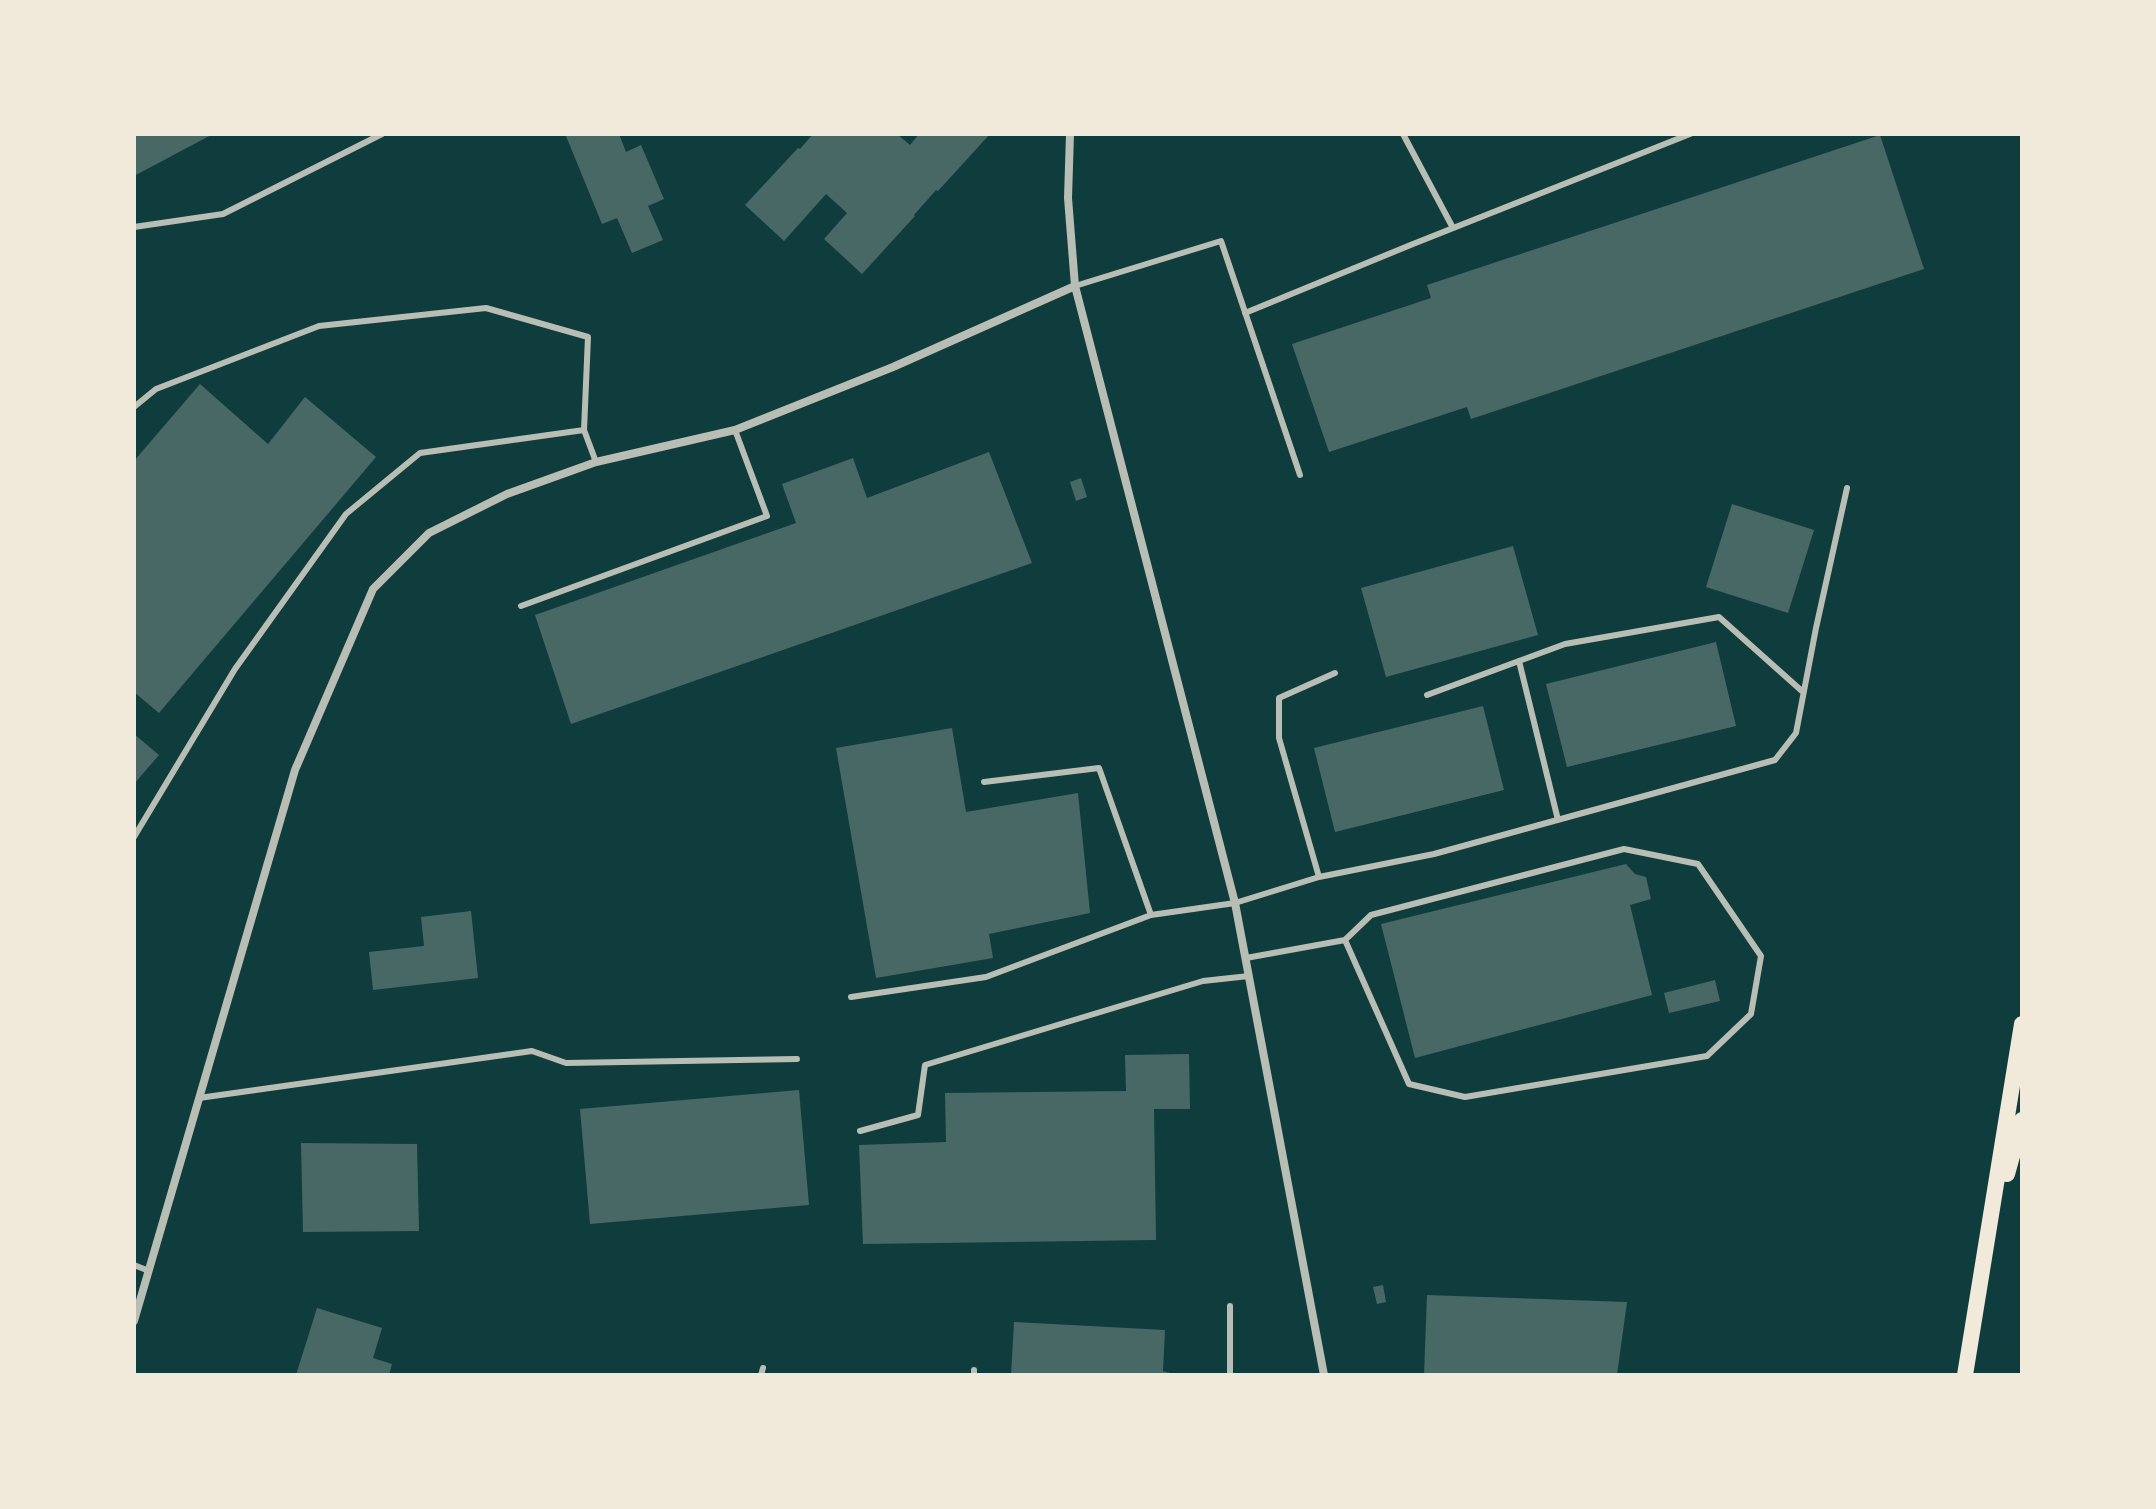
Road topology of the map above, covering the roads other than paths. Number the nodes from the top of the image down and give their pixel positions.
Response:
1 (382, 134) edge
2 (1070, 134) edge
3 (1403, 134) edge
4 (1690, 134) edge
5 (134, 227) edge
6 (1453, 228) junction
7 (1075, 286) junction
8 (1245, 313) junction
9 (134, 407) edge
10 (584, 430) junction
11 (735, 430) junction
12 (596, 462) junction
13 (1300, 475) dead end
14 (1847, 488) dead end
15 (521, 606) dead end
16 (1519, 661) junction
17 (1335, 673) dead end
18 (1803, 692) junction
19 (1427, 695) dead end
20 (984, 782) dead end
21 (1558, 820) junction
22 (134, 837) edge
23 (1319, 877) junction
24 (1235, 903) junction
25 (1151, 915) junction
26 (1345, 940) junction
27 (1246, 958) junction
28 (1249, 976) junction
29 (851, 997) dead end
30 (2022, 1024) edge
31 (797, 1059) dead end
32 (199, 1098) junction
33 (2022, 1120) edge
34 (860, 1131) dead end
35 (1985, 1257) junction
36 (134, 1265) edge
37 (149, 1271) junction
38 (1230, 1306) dead end
39 (134, 1321) edge
40 (1230, 1375) edge
41 (1324, 1375) edge
42 (1965, 1375) edge

1 - 5 lane
2 - 7 street
3 - 6 lane
4 - 6 lane
6 - 8 lane
7 - 8 lane
7 - 11 street
7 - 24 street
8 - 13 lane
9 - 10 lane
10 - 12 lane
10 - 22 lane
11 - 12 street
11 - 15 lane
12 - 32 street
14 - 18 lane
16 - 18 lane
16 - 19 lane
16 - 21 lane
17 - 23 lane
18 - 21 lane
20 - 25 lane
21 - 23 lane
23 - 24 lane
24 - 25 lane
24 - 27 street
25 - 29 lane
26 - 26 lane
26 - 27 lane
27 - 28 street
28 - 34 lane
28 - 41 street
30 - 35 main road
31 - 32 lane
32 - 37 street
33 - 35 main road
35 - 42 main road
36 - 37 lane
37 - 39 street
38 - 40 lane

